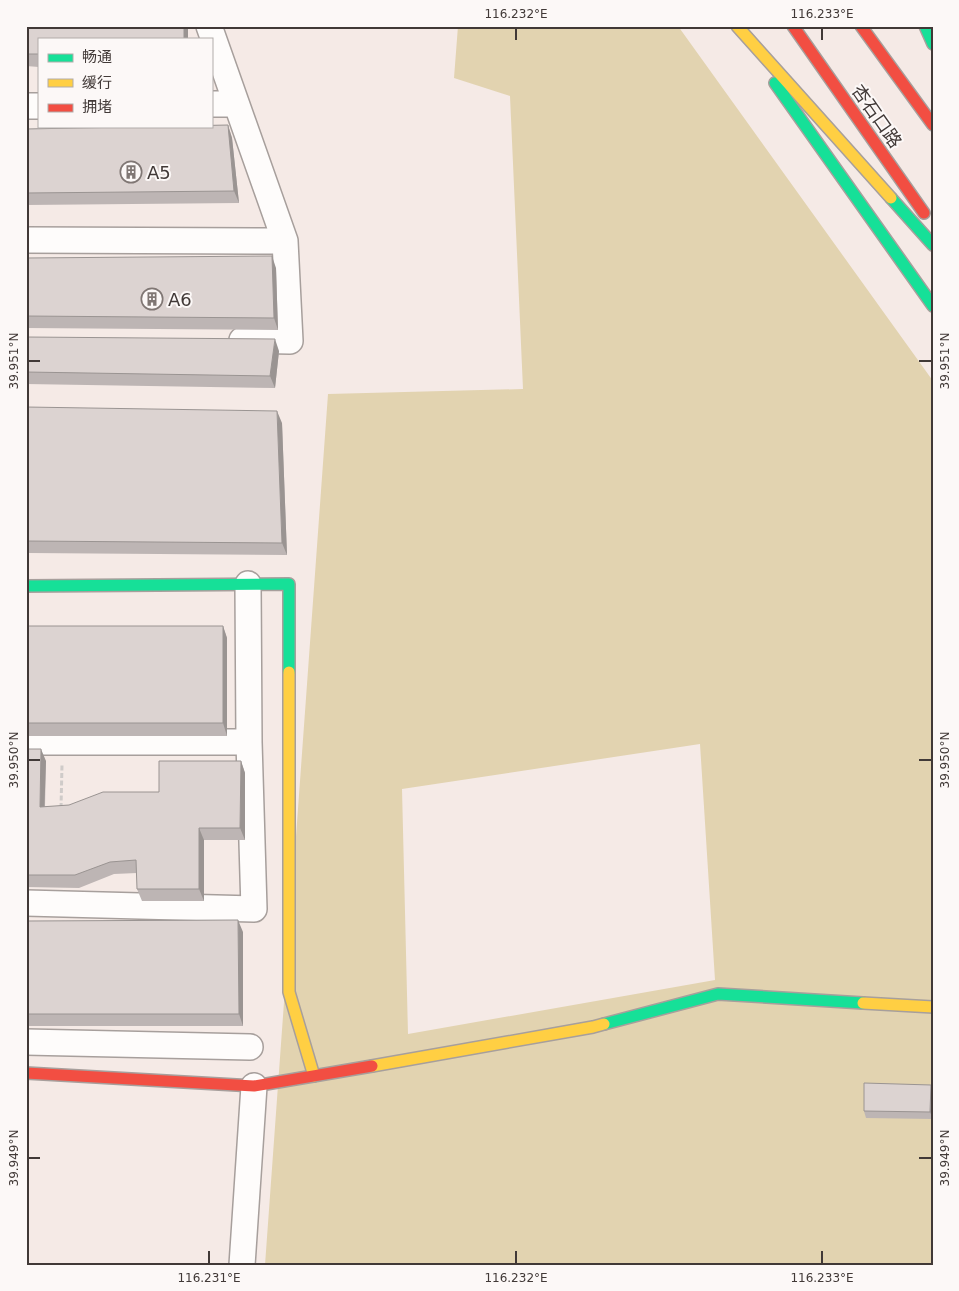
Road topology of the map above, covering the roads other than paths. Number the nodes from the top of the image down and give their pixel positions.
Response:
1 (209, 26) edge
2 (736, 26) edge
3 (793, 26) edge
4 (861, 26) edge
5 (926, 26) edge
6 (933, 34) edge
7 (933, 44) edge
8 (212, 104) edge
9 (236, 104) junction
10 (933, 125) edge
11 (933, 226) edge
12 (26, 240) edge
13 (285, 241) junction
14 (933, 246) edge
15 (933, 306) edge
16 (222, 340) edge
17 (248, 584) junction
18 (26, 586) edge
19 (26, 742) edge
20 (249, 742) junction
21 (26, 903) edge
22 (933, 1007) edge
23 (26, 1042) edge
24 (250, 1047) dead end
25 (26, 1073) edge
26 (314, 1076) junction
27 (254, 1086) junction
28 (242, 1265) edge

1 - 9 street
2 - 14 street
2 - 15 street
3 - 11 street, 杏石口路
4 - 10 street
5 - 6 street
5 - 7 street
8 - 9 street
9 - 13 street
12 - 13 street
13 - 16 street
17 - 18 street
17 - 20 street
17 - 26 street
19 - 20 street
20 - 21 street
22 - 26 street
23 - 24 street
25 - 27 street
26 - 27 street
27 - 28 street

